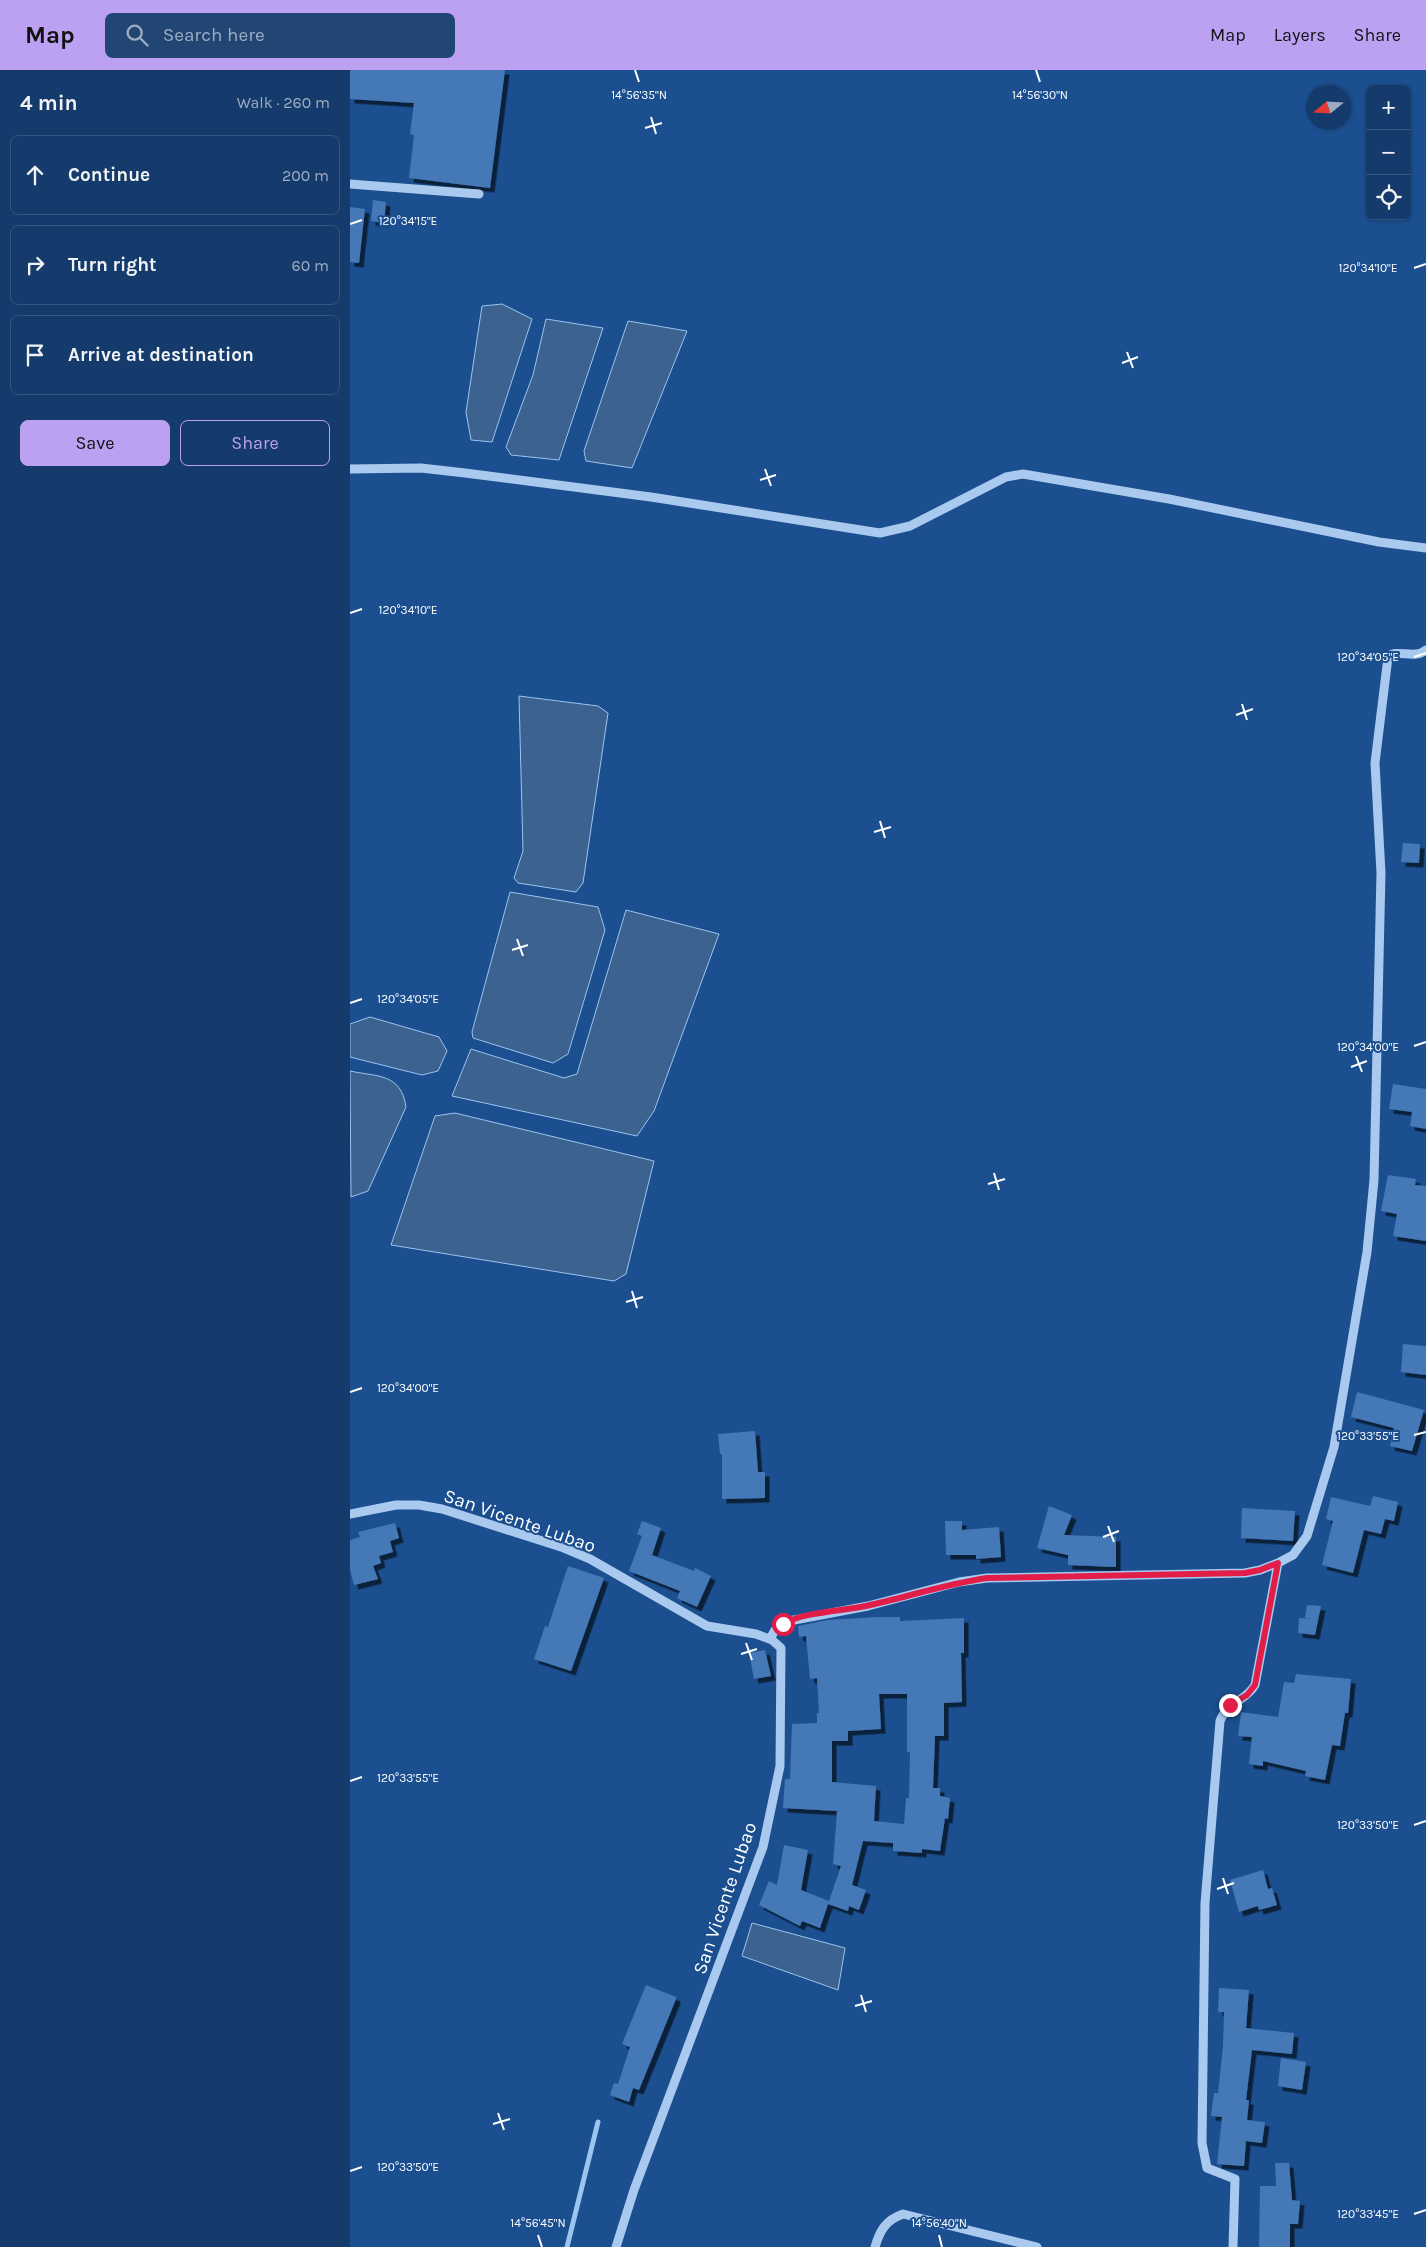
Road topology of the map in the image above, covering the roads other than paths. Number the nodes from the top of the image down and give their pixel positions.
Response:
1 (350, 184) edge
2 (479, 194) dead end
3 (350, 469) edge
4 (1426, 548) edge
5 (1426, 650) edge
6 (350, 1514) edge
7 (1278, 1563) junction
8 (770, 1639) junction
9 (616, 2247) edge
10 (875, 2247) edge
11 (1037, 2247) edge
12 (1233, 2247) edge

1 - 2 street
3 - 4 street
5 - 7 street
6 - 8 street, San Vicente Lubao
7 - 8 street
7 - 12 street
8 - 9 street, San Vicente Lubao
10 - 11 street

